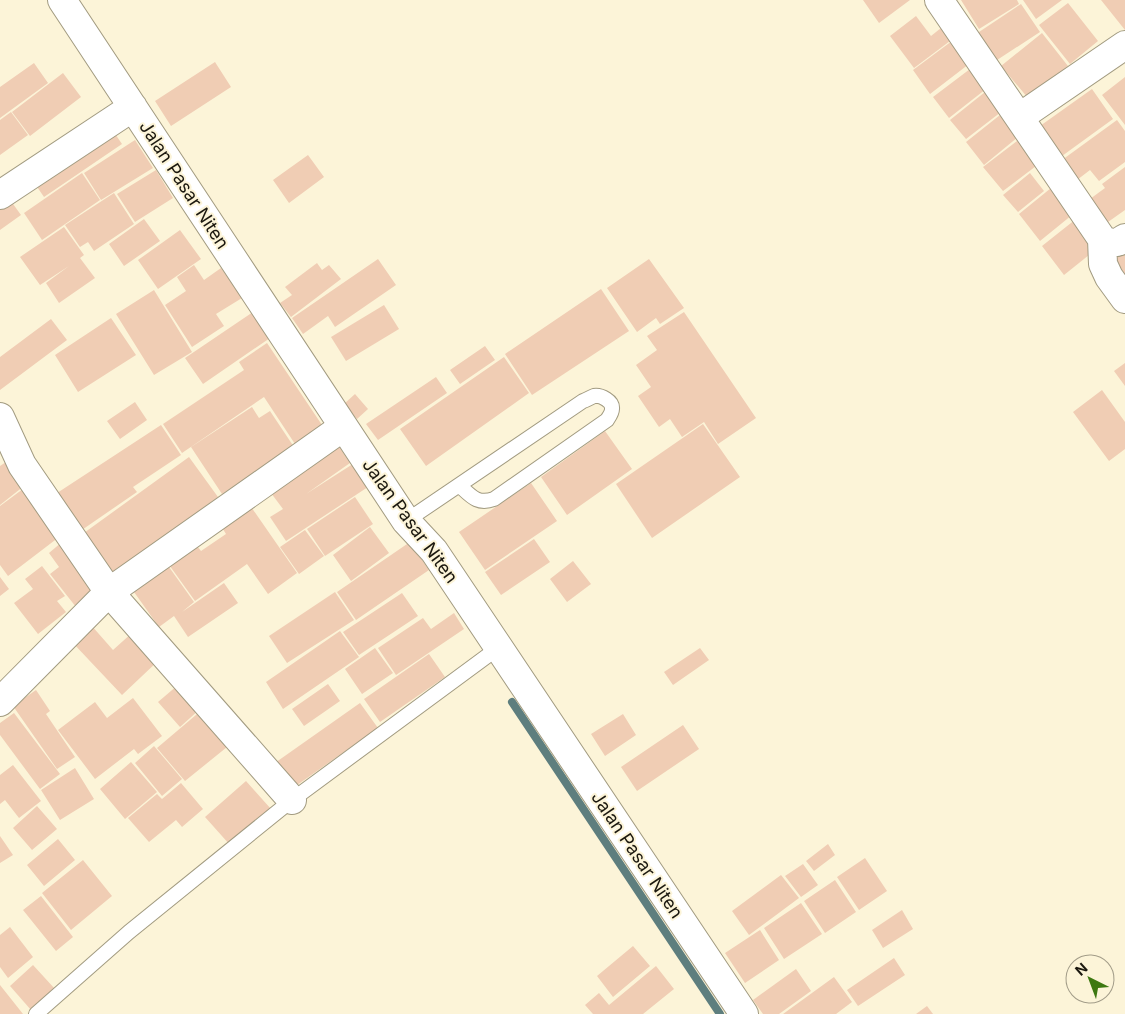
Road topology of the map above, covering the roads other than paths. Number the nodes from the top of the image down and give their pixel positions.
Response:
1 (62, 0) edge
2 (939, 0) edge
3 (1125, 44) edge
4 (133, 107) junction
5 (1020, 117) junction
6 (0, 195) edge
7 (1114, 239) edge
8 (1125, 299) edge
9 (0, 417) edge
10 (343, 427) junction
11 (459, 485) junction
12 (406, 521) junction
13 (109, 592) junction
14 (498, 648) junction
15 (0, 702) edge
16 (292, 800) junction
17 (36, 1014) edge
18 (744, 1014) edge

1 - 4 street, Jalan Pasar Niten
2 - 5 street
3 - 5 street
4 - 6 street
4 - 10 street, Jalan Pasar Niten
5 - 7 street
7 - 8 street
9 - 13 street
10 - 12 street, Jalan Pasar Niten
10 - 13 street
11 - 11 lane
11 - 12 lane
12 - 14 street, Jalan Pasar Niten
13 - 15 street
13 - 16 street
14 - 16 lane
14 - 18 street, Jalan Pasar Niten
16 - 17 lane

